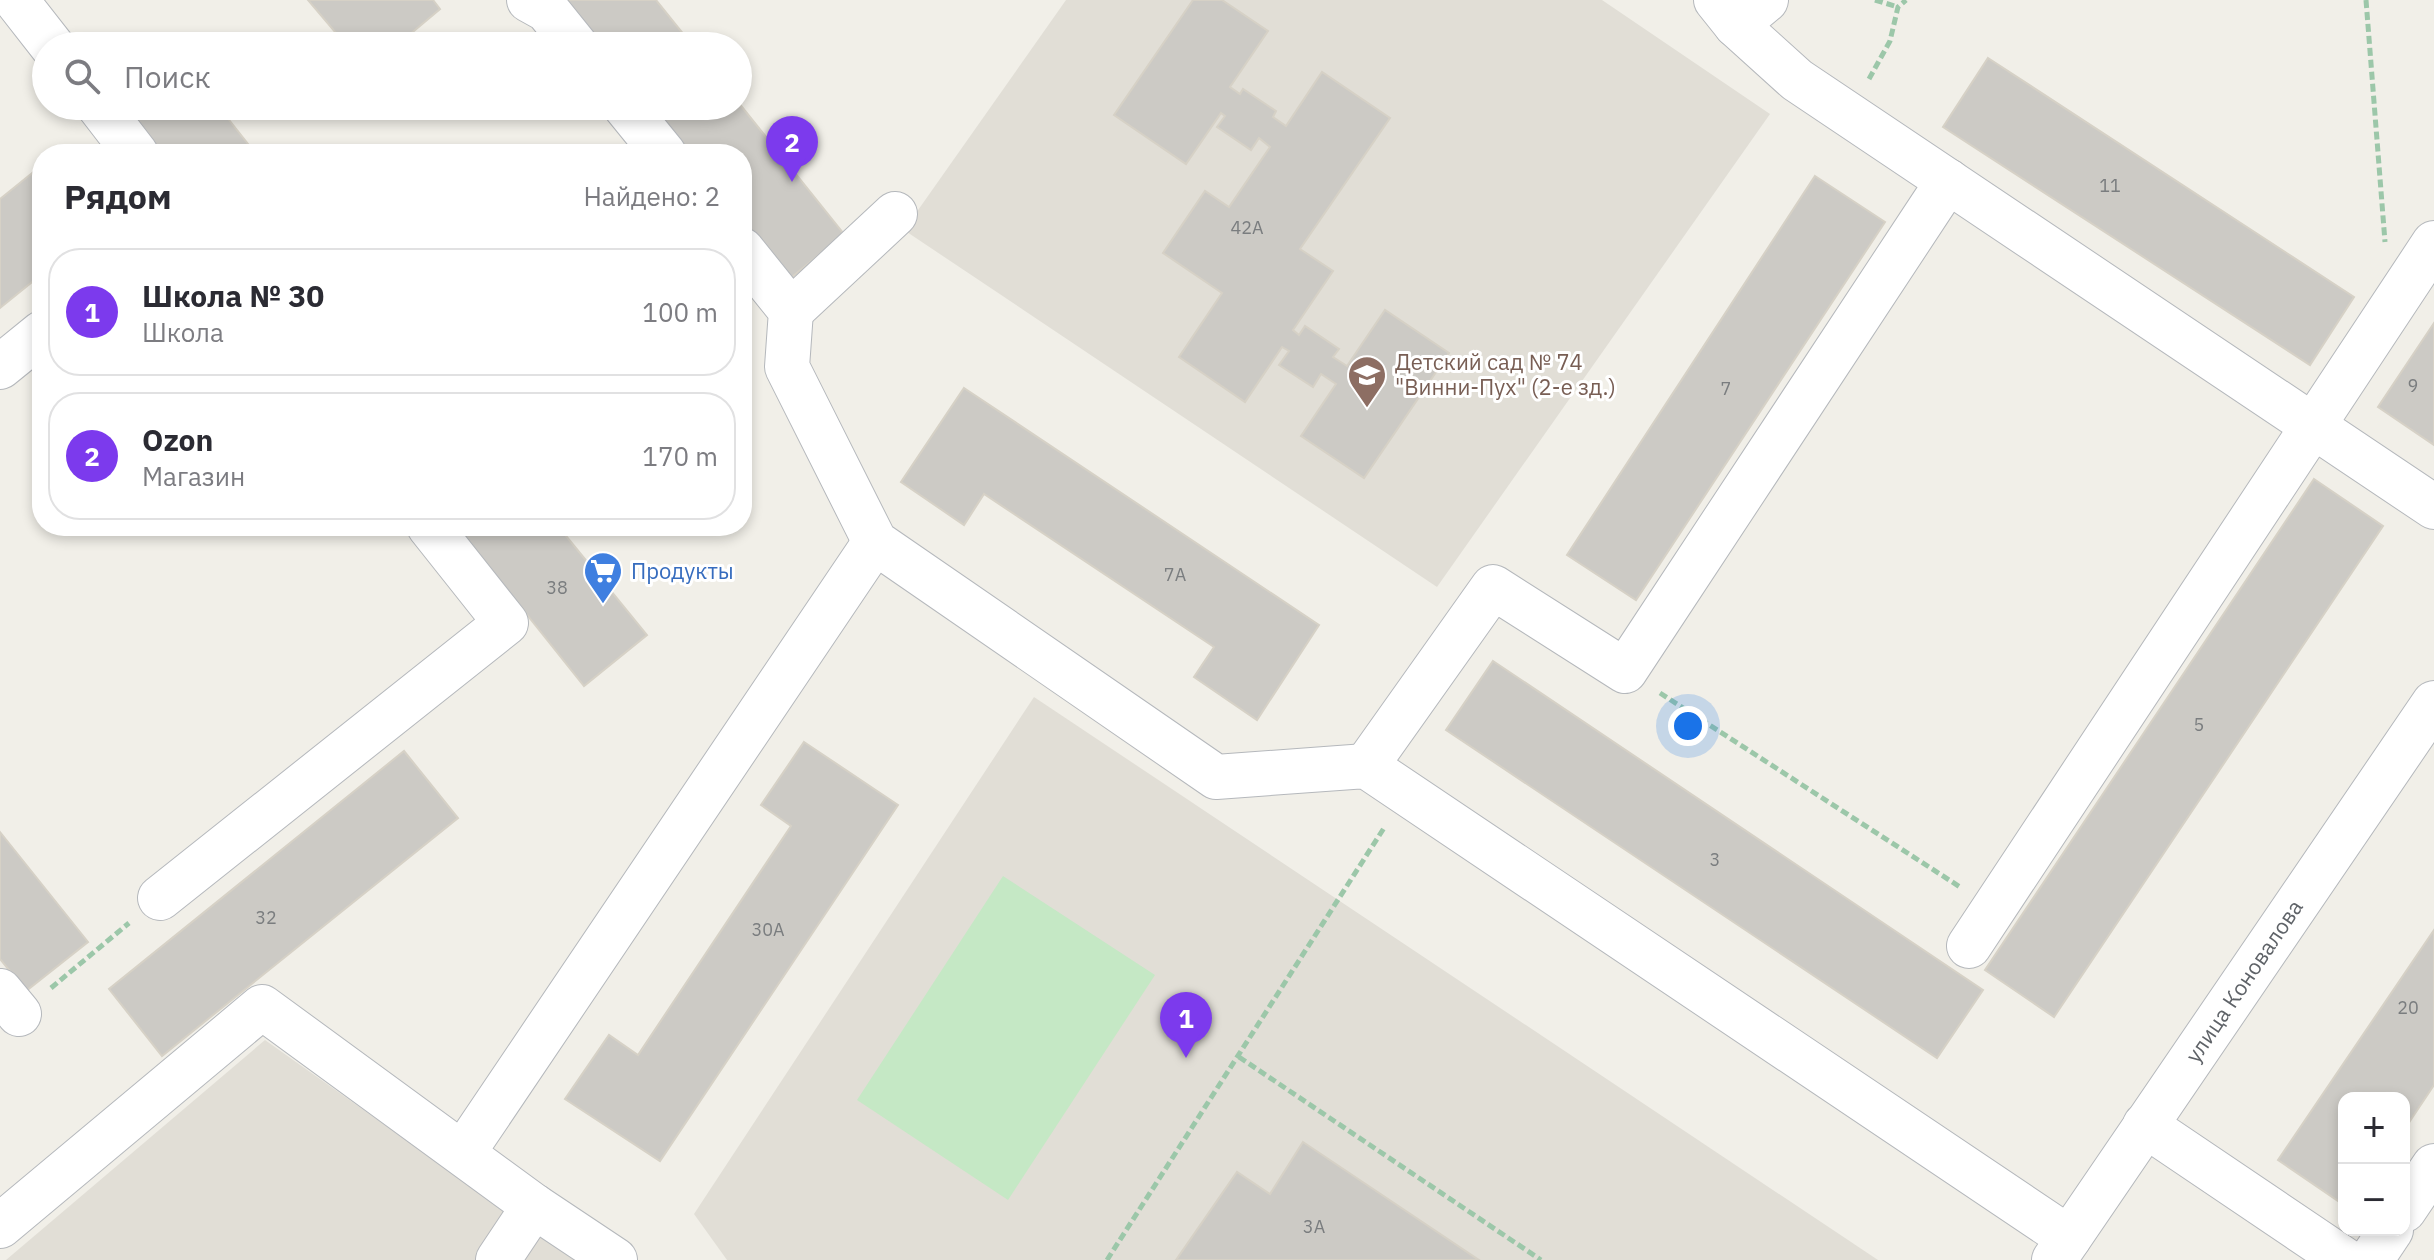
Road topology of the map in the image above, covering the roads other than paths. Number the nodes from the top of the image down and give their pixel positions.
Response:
1 (16, 0) edge
2 (529, 0) edge
3 (1740, 8) edge
4 (41, 32) edge
5 (565, 32) edge
6 (110, 120) edge
7 (636, 120) edge
8 (128, 144) edge
9 (656, 144) edge
10 (1948, 181) junction
11 (895, 214) dead end
12 (2434, 243) edge
13 (752, 262) edge
14 (791, 311) junction
15 (32, 341) edge
16 (0, 367) edge
17 (2316, 425) junction
18 (2434, 507) edge
19 (437, 536) edge
20 (875, 542) junction
21 (2434, 703) edge
22 (1366, 766) junction
23 (160, 898) road end
24 (1969, 946) dead end
25 (2145, 1125) junction
26 (463, 1153) junction
27 (2434, 1166) edge
28 (2410, 1201) edge
29 (534, 1206) junction
30 (0, 1226) edge
31 (2387, 1236) edge
32 (2062, 1249) edge
33 (498, 1260) edge
34 (615, 1260) edge
35 (2345, 1260) edge
36 (2371, 1260) edge

1 - 4 street
2 - 5 street
3 - 10 street
6 - 8 street
7 - 9 street
10 - 17 street
10 - 22 street
11 - 14 street
12 - 17 street
13 - 14 street
14 - 20 street
15 - 16 street
17 - 18 street
17 - 24 street
19 - 23 street
20 - 22 street
20 - 26 street
21 - 25 street, улица Коновалова
22 - 32 street
25 - 32 street, улица Коновалова
25 - 35 street
26 - 29 street
26 - 30 street
27 - 28 street
29 - 33 street
29 - 34 street
31 - 36 street

